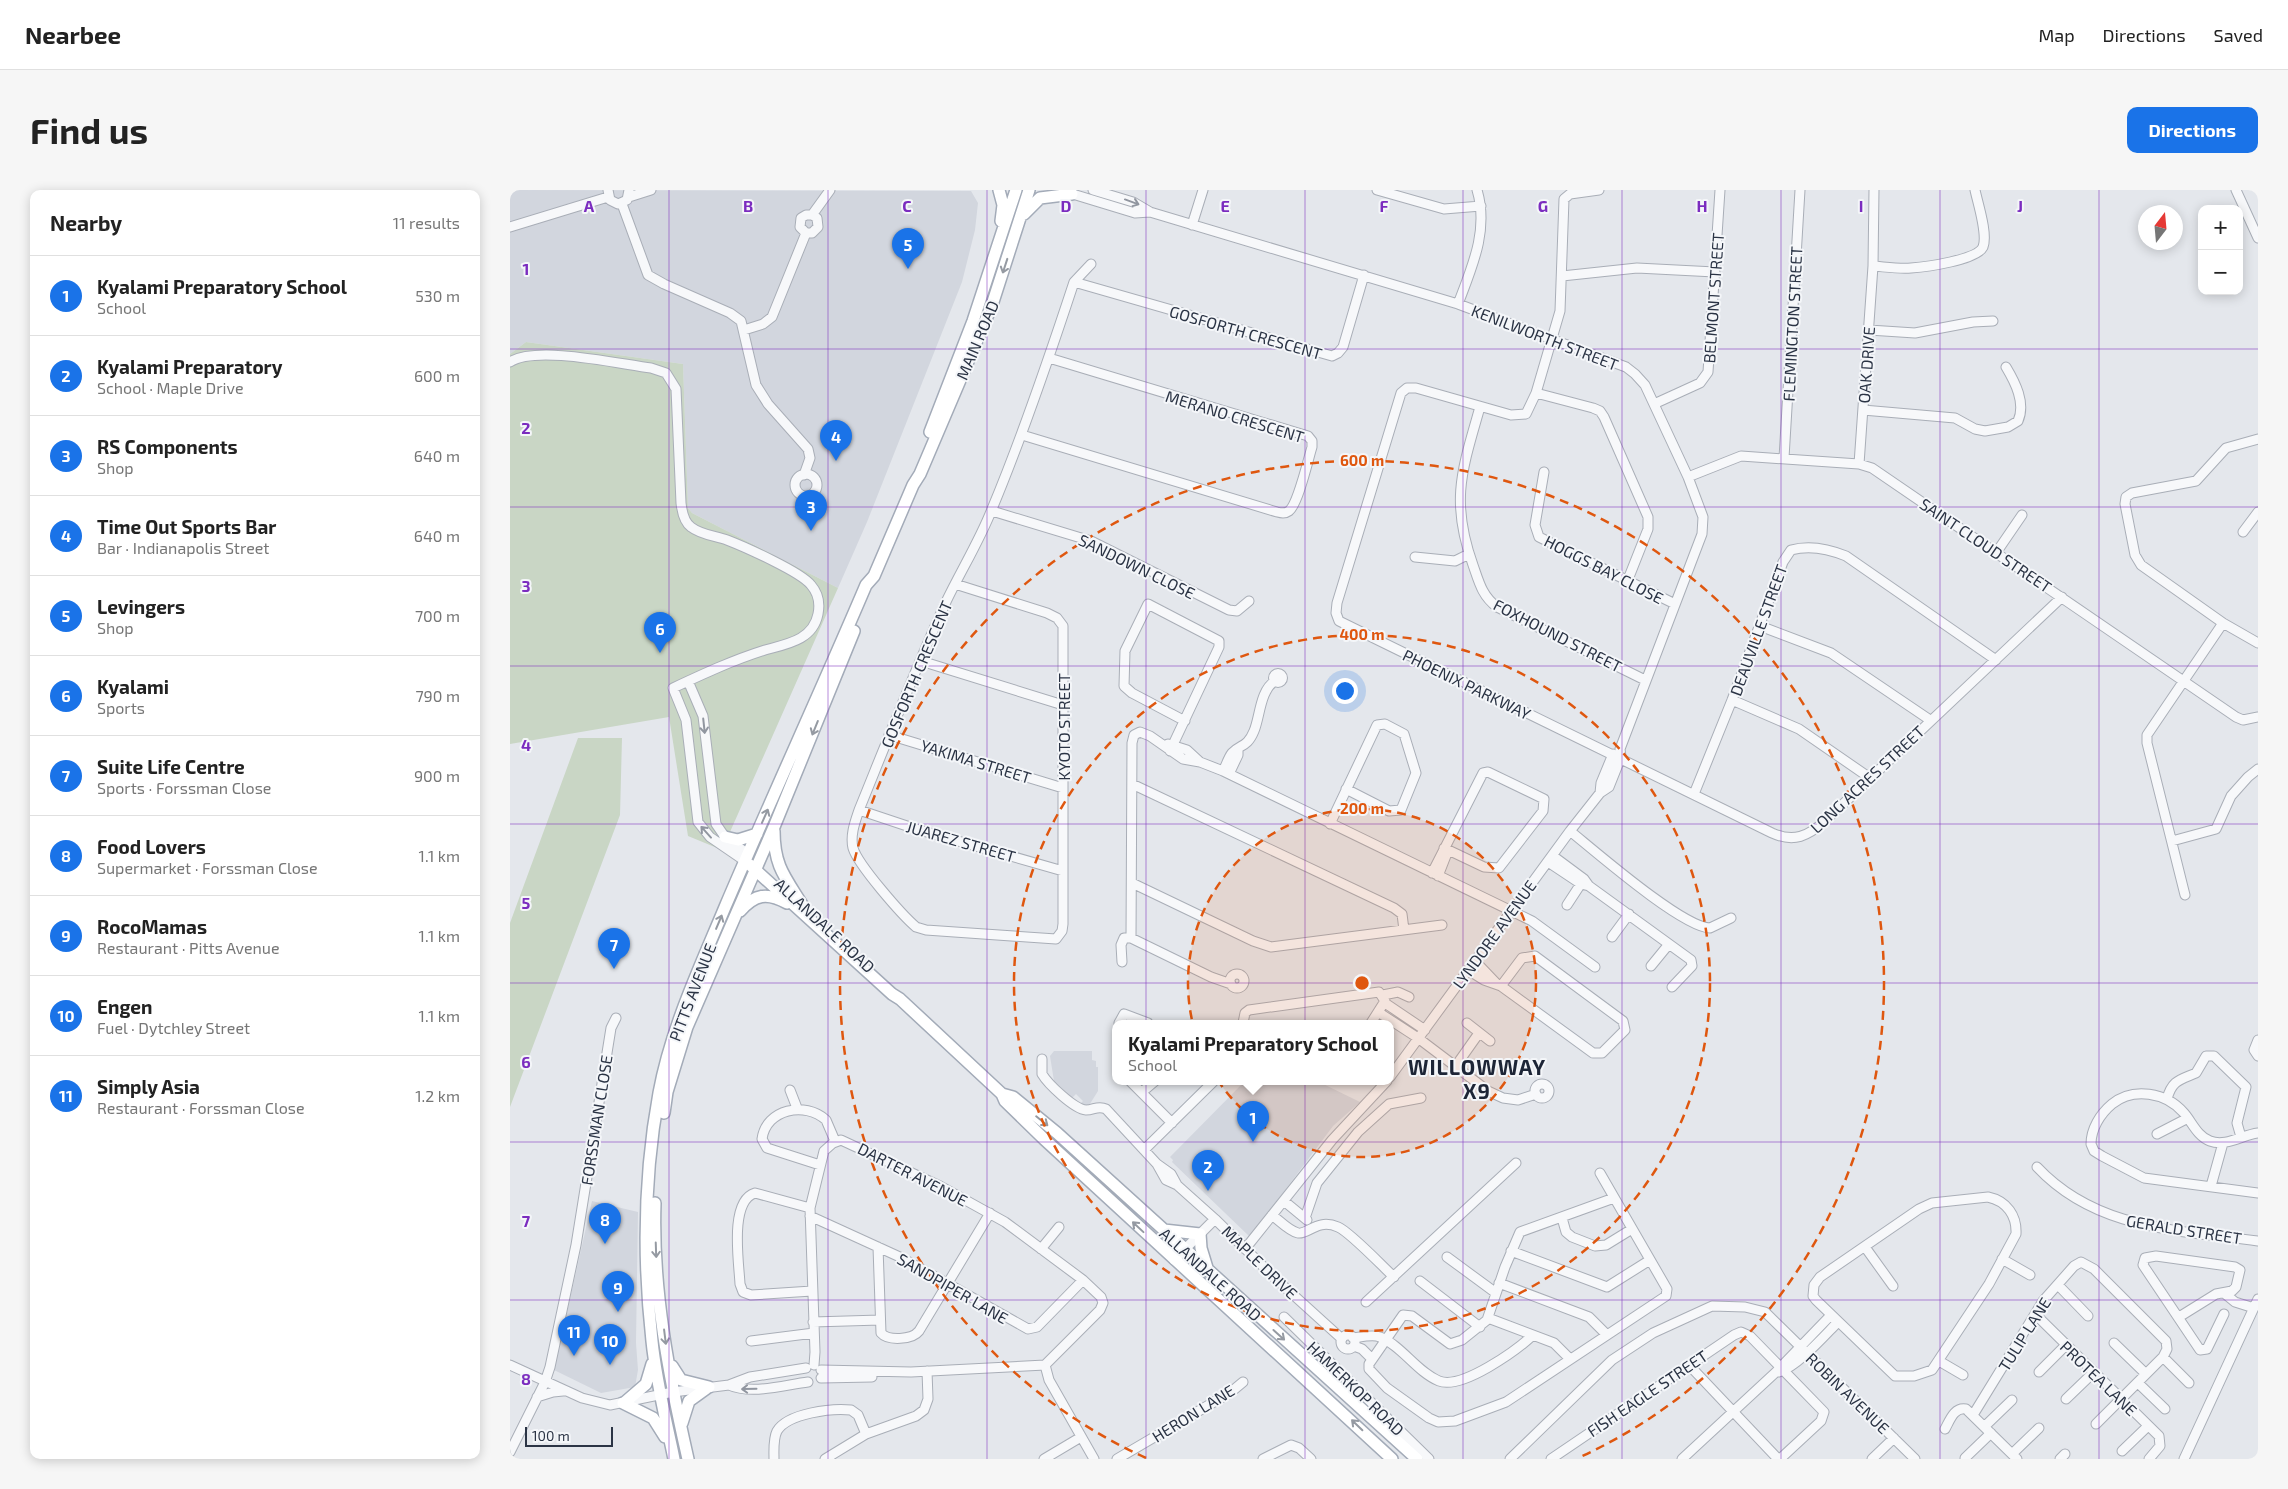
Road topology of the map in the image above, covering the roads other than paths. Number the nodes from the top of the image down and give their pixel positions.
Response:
1 (651, 190) edge
2 (830, 190) edge
3 (999, 190) edge
4 (1016, 190) edge
5 (1029, 190) edge
6 (1059, 190) edge
7 (1203, 190) edge
8 (1377, 190) edge
9 (1477, 190) edge
10 (1598, 190) edge
11 (1720, 190) edge
12 (1800, 190) edge
13 (1874, 190) edge
14 (1975, 190) edge
15 (2236, 190) edge
16 (1089, 193) edge
17 (608, 194) edge
18 (629, 194) edge
19 (1072, 194) junction
20 (622, 204) junction
21 (1481, 206) junction
22 (812, 215) junction
23 (1020, 219) junction
24 (1192, 225) junction
25 (510, 227) edge
26 (806, 233) junction
27 (2258, 238) edge
28 (999, 242) junction
29 (1091, 264) dead end
30 (1873, 266) junction
31 (1715, 272) junction
32 (1364, 275) junction
33 (1562, 276) junction
34 (1074, 282) junction
35 (1458, 304) junction
36 (1993, 321) dead end
37 (744, 330) junction
38 (1869, 330) junction
39 (1551, 338) junction
40 (1049, 358) junction
41 (510, 362) edge
42 (2006, 367) dead end
43 (1536, 393) junction
44 (1654, 404) junction
45 (1480, 408) junction
46 (1863, 410) junction
47 (1022, 435) junction
48 (2258, 440) edge
49 (1784, 458) junction
50 (1859, 464) junction
51 (1544, 472) dead end
52 (804, 475) dead end
53 (1688, 477) junction
54 (913, 485) junction
55 (992, 511) junction
56 (2258, 512) edge
57 (2022, 515) dead end
58 (2243, 532) dead end
59 (1996, 553) junction
60 (1469, 554) junction
61 (1415, 558) dead end
62 (1627, 582) junction
63 (955, 584) junction
64 (2062, 597) junction
65 (1249, 601) dead end
66 (1675, 604) junction
67 (856, 617) junction
68 (2223, 623) junction
69 (1760, 626) junction
70 (2258, 643) edge
71 (1996, 660) junction
72 (921, 661) junction
73 (1645, 680) junction
74 (688, 681) junction
75 (1275, 681) dead end
76 (2182, 681) junction
77 (1732, 700) junction
78 (1064, 705) junction
79 (2258, 717) edge
80 (1930, 720) junction
81 (1185, 721) junction
82 (889, 735) junction
83 (1171, 748) junction
84 (1618, 753) junction
85 (2258, 769) edge
86 (1226, 772) junction
87 (1870, 778) junction
88 (1132, 784) junction
89 (1063, 788) junction
90 (1346, 789) junction
91 (1694, 794) junction
92 (859, 810) junction
93 (1330, 824) junction
94 (774, 827) junction
95 (1570, 831) junction
96 (757, 834) junction
97 (725, 837) junction
98 (2172, 841) junction
99 (1447, 847) junction
100 (746, 857) junction
101 (1550, 859) junction
102 (756, 865) junction
103 (1062, 871) junction
104 (1435, 875) junction
105 (1132, 883) junction
106 (1585, 883) junction
107 (2185, 895) dead end
108 (1567, 905) dead end
109 (801, 908) junction
110 (1511, 911) junction
111 (1629, 914) junction
112 (733, 918) junction
113 (1731, 918) dead end
114 (1442, 925) dead end
115 (1404, 930) junction
116 (1612, 937) dead end
117 (1131, 938) junction
118 (1051, 940) joint
119 (1669, 944) junction
120 (1475, 960) junction
121 (1122, 962) dead end
122 (1650, 966) dead end
123 (1595, 967) dead end
124 (1468, 970) junction
125 (1231, 984) dead end
126 (1499, 985) junction
127 (1672, 987) dead end
128 (1410, 996) dead end
129 (1384, 999) junction
130 (1378, 1012) junction
131 (616, 1018) dead end
132 (1121, 1020) edge
133 (1140, 1020) edge
134 (1244, 1020) edge
135 (1373, 1020) edge
136 (1390, 1020) edge
137 (1394, 1022) edge
138 (1467, 1023) dead end
139 (1425, 1030) junction
140 (1479, 1033) junction
141 (1418, 1038) junction
142 (2258, 1040) edge
143 (1490, 1041) dead end
144 (2258, 1056) edge
145 (1042, 1059) dead end
146 (1455, 1067) junction
147 (1394, 1071) edge
148 (1134, 1085) edge
149 (1150, 1085) edge
150 (1210, 1085) edge
151 (1383, 1085) edge
152 (790, 1090) dead end
153 (1142, 1092) junction
154 (1002, 1094) junction
155 (1536, 1094) dead end
156 (1421, 1098) dead end
157 (2167, 1099) junction
158 (797, 1108) junction
159 (2188, 1118) junction
160 (1172, 1123) junction
161 (2258, 1133) edge
162 (2157, 1134) dead end
163 (2241, 1138) junction
164 (835, 1142) junction
165 (2223, 1143) junction
166 (1144, 1150) junction
167 (1516, 1162) dead end
168 (820, 1164) junction
169 (2037, 1167) dead end
170 (1600, 1173) dead end
171 (2211, 1186) junction
172 (2258, 1193) edge
173 (1614, 1198) junction
174 (1284, 1202) junction
175 (810, 1212) junction
176 (990, 1213) junction
177 (1272, 1215) junction
178 (1305, 1218) junction
179 (1562, 1218) junction
180 (1215, 1219) junction
181 (1313, 1225) junction
182 (1059, 1227) dead end
183 (1162, 1229) junction
184 (1632, 1229) junction
185 (1200, 1234) junction
186 (2258, 1241) edge
187 (878, 1247) junction
188 (1865, 1247) junction
189 (1041, 1249) junction
190 (1245, 1249) junction
191 (1184, 1250) junction
192 (1511, 1251) junction
193 (1447, 1257) dead end
194 (2002, 1259) junction
195 (1174, 1260) junction
196 (1650, 1260) junction
197 (1209, 1273) junction
198 (2030, 1275) dead end
199 (1394, 1277) junction
200 (1082, 1280) junction
201 (1420, 1281) dead end
202 (1499, 1283) junction
203 (948, 1285) junction
204 (2058, 1285) junction
205 (1893, 1286) dead end
206 (812, 1290) junction
207 (1496, 1293) junction
208 (2224, 1293) junction
209 (2258, 1299) edge
210 (1366, 1302) dead end
211 (2254, 1308) junction
212 (2035, 1314) junction
213 (2224, 1314) dead end
214 (2088, 1316) dead end
215 (1284, 1317) dead end
216 (2179, 1317) junction
217 (1488, 1318) junction
218 (1835, 1318) junction
219 (880, 1320) junction
220 (813, 1322) junction
221 (1480, 1327) junction
222 (814, 1333) junction
223 (1534, 1335) junction
224 (1607, 1335) junction
225 (1384, 1340) junction
226 (751, 1341) dead end
227 (1354, 1342) junction
228 (652, 1343) junction
229 (2114, 1343) dead end
230 (2065, 1346) junction
231 (1803, 1350) junction
232 (2163, 1357) junction
233 (668, 1358) junction
234 (1372, 1359) junction
235 (1570, 1359) junction
236 (1939, 1361) junction
237 (1044, 1365) junction
238 (1689, 1365) junction
239 (510, 1366) edge
240 (550, 1367) junction
241 (815, 1370) junction
242 (1780, 1370) junction
243 (928, 1371) junction
244 (2038, 1372) dead end
245 (2093, 1373) junction
246 (2146, 1374) junction
247 (1963, 1375) dead end
248 (545, 1382) junction
249 (808, 1382) junction
250 (1242, 1382) dead end
251 (2138, 1383) junction
252 (2189, 1383) dead end
253 (729, 1385) junction
254 (708, 1388) junction
255 (564, 1390) junction
256 (673, 1392) junction
257 (661, 1394) junction
258 (537, 1397) junction
259 (2066, 1399) dead end
260 (2121, 1399) junction
261 (2012, 1400) dead end
262 (624, 1403) junction
263 (2165, 1409) dead end
264 (1733, 1412) junction
265 (1974, 1416) junction
266 (2096, 1424) dead end
267 (2148, 1426) junction
268 (2040, 1428) dead end
269 (1945, 1429) dead end
270 (1988, 1429) junction
271 (681, 1432) junction
272 (866, 1434) junction
273 (1081, 1437) junction
274 (1894, 1438) junction
275 (510, 1452) edge
276 (2122, 1452) dead end
277 (1966, 1458) edge
278 (2015, 1458) edge
279 (674, 1459) edge
280 (688, 1459) edge
281 (774, 1459) edge
282 (825, 1459) edge
283 (1044, 1459) edge
284 (1094, 1459) edge
285 (1118, 1459) edge
286 (1263, 1459) edge
287 (1310, 1459) edge
288 (1392, 1459) edge
289 (1416, 1459) edge
290 (1429, 1459) edge
291 (1510, 1459) edge
292 (1551, 1459) edge
293 (1682, 1459) edge
294 (1779, 1459) edge
295 (1872, 1459) edge
296 (1915, 1459) edge
297 (2149, 1459) edge
298 (2184, 1459) edge

1 - 18 street
2 - 22 street
3 - 28 main road
4 - 28 main road, MAIN ROAD
5 - 23 main road, MAIN ROAD
6 - 19 street, KENILWORTH STREET
7 - 24 street
8 - 21 street
9 - 21 street
10 - 33 street
11 - 31 street, BELMONT STREET
12 - 49 street, FLEMINGTON STREET
13 - 30 street, OAK DRIVE
14 - 30 street
15 - 27 street
16 - 19 street, KENILWORTH STREET
16 - 24 street, KENILWORTH STREET
17 - 20 street
17 - 25 street
18 - 20 street
19 - 23 main road
20 - 37 street
21 - 35 street
22 - 26 street
22 - 26 street
23 -> 54 main road, MAIN ROAD
24 - 32 street, KENILWORTH STREET
26 - 37 street
28 - 54 main road, MAIN ROAD
29 - 34 street, GOSFORTH CRESCENT
30 - 38 street, OAK DRIVE
31 - 33 street
31 - 44 street, BELMONT STREET
32 - 34 street, GOSFORTH CRESCENT
32 - 35 street, KENILWORTH STREET
33 - 39 street
34 - 40 street, GOSFORTH CRESCENT
35 - 39 street, KENILWORTH STREET
36 - 38 street
37 - 52 street
38 - 46 street, OAK DRIVE
39 - 43 street
39 - 44 street, KENILWORTH STREET
40 - 47 street, GOSFORTH CRESCENT
40 - 47 street, MERANO CRESCENT
41 - 74 street
42 - 46 street
43 - 45 street
43 - 62 street
44 - 53 street, KENILWORTH STREET
45 - 60 street, FOXHOUND STREET
45 - 84 street, PHOENIX PARKWAY
46 - 50 street, OAK DRIVE
47 - 55 street, GOSFORTH CRESCENT
48 - 68 street
49 - 50 street, SAINT CLOUD STREET
49 - 53 street, SAINT CLOUD STREET
50 - 59 street, SAINT CLOUD STREET
51 - 62 street, HOGGS BAY CLOSE
53 - 66 street, KENILWORTH STREET
54 - 67 main road, MAIN ROAD
55 - 63 street, GOSFORTH CRESCENT
55 - 65 street, SANDOWN CLOSE
56 - 58 street
57 - 59 street
59 - 64 street, SAINT CLOUD STREET
60 - 61 street
60 - 73 street, FOXHOUND STREET
62 - 66 street, HOGGS BAY CLOSE
63 - 72 street, GOSFORTH CRESCENT
63 - 78 street, KYOTO STREET
64 - 71 street, LONG ACRES STREET
64 - 76 street, SAINT CLOUD STREET
66 - 73 street, KENILWORTH STREET
67 -> 94 main road, PITTS AVENUE
96 -> 67 main road, PITTS AVENUE
68 - 70 street
68 - 76 street
69 - 71 street, DEAUVILLE STREET
69 - 77 street, DEAUVILLE STREET
69 - 80 street
71 - 80 street, LONG ACRES STREET
72 - 78 street
72 - 82 street, GOSFORTH CRESCENT
73 - 84 street, KENILWORTH STREET
74 -> 97 street
100 -> 74 street
75 - 86 street
76 - 79 street, SAINT CLOUD STREET
76 - 98 street
77 - 87 street
77 - 91 street, DEAUVILLE STREET
78 - 89 street, KYOTO STREET
80 - 87 street, LONG ACRES STREET
81 - 81 street
81 - 83 street
82 - 89 street, YAKIMA STREET
82 - 92 street, GOSFORTH CRESCENT
83 - 86 street
83 - 88 street
84 - 91 street, LONG ACRES STREET
84 - 95 street, LYNDORE AVENUE
85 - 98 street
86 - 93 street
87 - 91 street, LONG ACRES STREET
88 - 105 street
88 - 115 street
89 - 103 street, KYOTO STREET
90 - 90 street
90 - 93 street
92 - 103 street, JUAREZ STREET
92 - 118 street, GOSFORTH CRESCENT
93 - 104 street
94 - 102 main road, PITTS AVENUE
94 - 109 main road
95 - 101 street, LYNDORE AVENUE
95 - 113 street
96 - 97 main road
96 - 100 main road, PITTS AVENUE
97 - 100 street
98 - 107 street
99 - 99 street
99 - 104 street
100 - 102 main road, ALLANDALE ROAD
228 -> 100 main road, PITTS AVENUE
101 - 106 street
101 - 110 street, LYNDORE AVENUE
102 - 109 main road, ALLANDALE ROAD
102 - 112 main road, PITTS AVENUE
103 - 118 street, KYOTO STREET
104 - 110 street
105 - 115 street
105 - 117 street
106 - 108 street
106 - 111 street
109 - 112 main road
109 - 154 main road, ALLANDALE ROAD
110 - 120 street, LYNDORE AVENUE
110 - 123 street
111 - 116 street
111 - 119 street
112 -> 233 main road, PITTS AVENUE
114 - 115 street
117 - 121 street
117 - 125 street
119 - 122 street
119 - 127 street
120 - 124 street, LYNDORE AVENUE
120 - 126 street
124 - 126 street
124 - 139 street, LYNDORE AVENUE
126 - 126 street
128 - 129 street
129 - 130 street
129 - 134 street
129 - 139 street
130 - 135 street
130 - 136 street
131 - 240 street, FORSSMAN CLOSE
132 - 133 street
137 - 141 street
138 - 140 street
139 - 141 street, LYNDORE AVENUE
140 - 143 street
140 - 146 street
141 - 146 street
141 - 147 street, LYNDORE AVENUE
142 - 144 street
145 - 166 street, MAPLE DRIVE
146 - 155 street
148 - 153 street
149 - 153 street
150 - 160 street
151 - 174 street
152 - 158 street
153 - 160 street
154 -> 183 main road, ALLANDALE ROAD
195 -> 154 main road, ALLANDALE ROAD
156 - 178 street
157 - 159 street
157 - 163 street
157 - 171 street
158 - 164 street
158 - 168 street
159 - 162 street
159 - 165 street
160 - 166 street
161 - 163 street
163 - 165 street
164 - 168 street, DARTER AVENUE
164 - 176 street, DARTER AVENUE
165 - 171 street
166 - 180 street, MAPLE DRIVE
167 - 199 street
168 - 175 street, DARTER AVENUE
169 - 186 street, GERALD STREET
170 - 173 street
171 - 172 street
173 - 179 street
173 - 184 street
174 - 177 street
174 - 178 street
175 - 187 street, SANDPIPER LANE
175 - 206 street, DARTER AVENUE
175 - 206 street, SANDPIPER LANE
176 - 189 street, DARTER AVENUE
176 - 203 street
177 - 181 street
177 - 190 street
178 - 181 street
179 - 184 street
179 - 192 street
180 - 185 street
180 - 190 street, MAPLE DRIVE
181 - 199 street
182 - 189 street
183 - 185 main road
183 - 191 main road, ALLANDALE ROAD
184 - 196 street
185 - 191 street
185 - 197 main road
187 - 203 street, SANDPIPER LANE
187 - 219 street
188 - 194 street
188 - 205 street
188 - 218 street
189 - 200 street, DARTER AVENUE
190 - 227 street, MAPLE DRIVE
191 - 195 street
191 - 197 main road, ALLANDALE ROAD
192 - 196 street
192 - 202 street
193 - 207 street
194 - 198 street
194 - 236 street
288 -> 195 main road, ALLANDALE ROAD
196 - 224 street
197 -> 289 main road, ALLANDALE ROAD
199 - 210 street
200 - 203 street, SANDPIPER LANE
200 - 237 street, DARTER AVENUE
201 - 221 street
202 - 207 street
202 - 224 street
203 - 219 street
204 - 212 street, TULIP LANE
204 - 214 street
204 - 232 street, TULIP LANE
206 - 220 street, DARTER AVENUE
207 - 217 street
208 - 211 street
208 - 216 street
208 - 216 street
209 - 211 street
211 - 298 street
212 - 230 street, PROTEA LANE
212 - 265 street, TULIP LANE
213 - 216 street
215 - 290 street, HAMERKOP ROAD
217 - 221 street
217 - 223 street
218 - 231 street
218 - 236 street
219 - 220 street
220 - 222 street, DARTER AVENUE
221 - 225 street
222 - 226 street
222 - 241 street, DARTER AVENUE
223 - 225 street
223 - 235 street
224 - 235 street
225 - 227 street
225 - 234 street
227 - 234 street
228 - 257 main road, PITTS AVENUE
228 - 262 main road
229 - 246 street
230 - 244 street
230 - 245 street, PROTEA LANE
231 - 242 street
231 - 274 street, ROBIN AVENUE
231 - 291 street, ROBIN AVENUE
232 - 246 street
232 - 252 street
233 - 254 main road
233 - 256 main road, PITTS AVENUE
234 - 235 street
236 - 247 street
237 - 243 street
237 - 273 street
238 - 242 street, FISH EAGLE STREET
238 - 264 street
238 - 292 street, FISH EAGLE STREET
239 - 248 street
240 - 248 street, FORSSMAN CLOSE
240 - 255 street
241 - 243 street
241 - 249 street
241 - 249 street, DARTER AVENUE
241 - 253 street
242 - 264 street
242 - 294 street
243 - 272 street
245 - 259 street
245 - 260 street, PROTEA LANE
246 - 251 street
248 - 255 street
248 - 258 street, FORSSMAN CLOSE
249 -> 253 street
250 - 285 street, HERON LANE
251 - 260 street
251 - 263 street
253 - 254 street
254 - 256 street
254 - 271 main road
255 - 258 street
255 - 262 street
256 - 257 street
256 - 271 main road, PITTS AVENUE
257 - 262 street
257 - 279 main road, PITTS AVENUE
258 - 275 street, FORSSMAN CLOSE
260 - 266 street
260 - 267 street, PROTEA LANE
261 - 270 street
262 - 279 main road
264 - 293 street
264 - 294 street
265 - 269 street
265 - 270 street
267 - 276 street
267 - 297 street, PROTEA LANE
268 - 278 street
270 - 277 street
270 - 278 street
271 - 280 main road, PITTS AVENUE
272 - 281 street
272 - 282 street
273 - 283 street
273 - 284 street
274 - 295 street
274 - 296 street, ROBIN AVENUE
286 - 287 street

